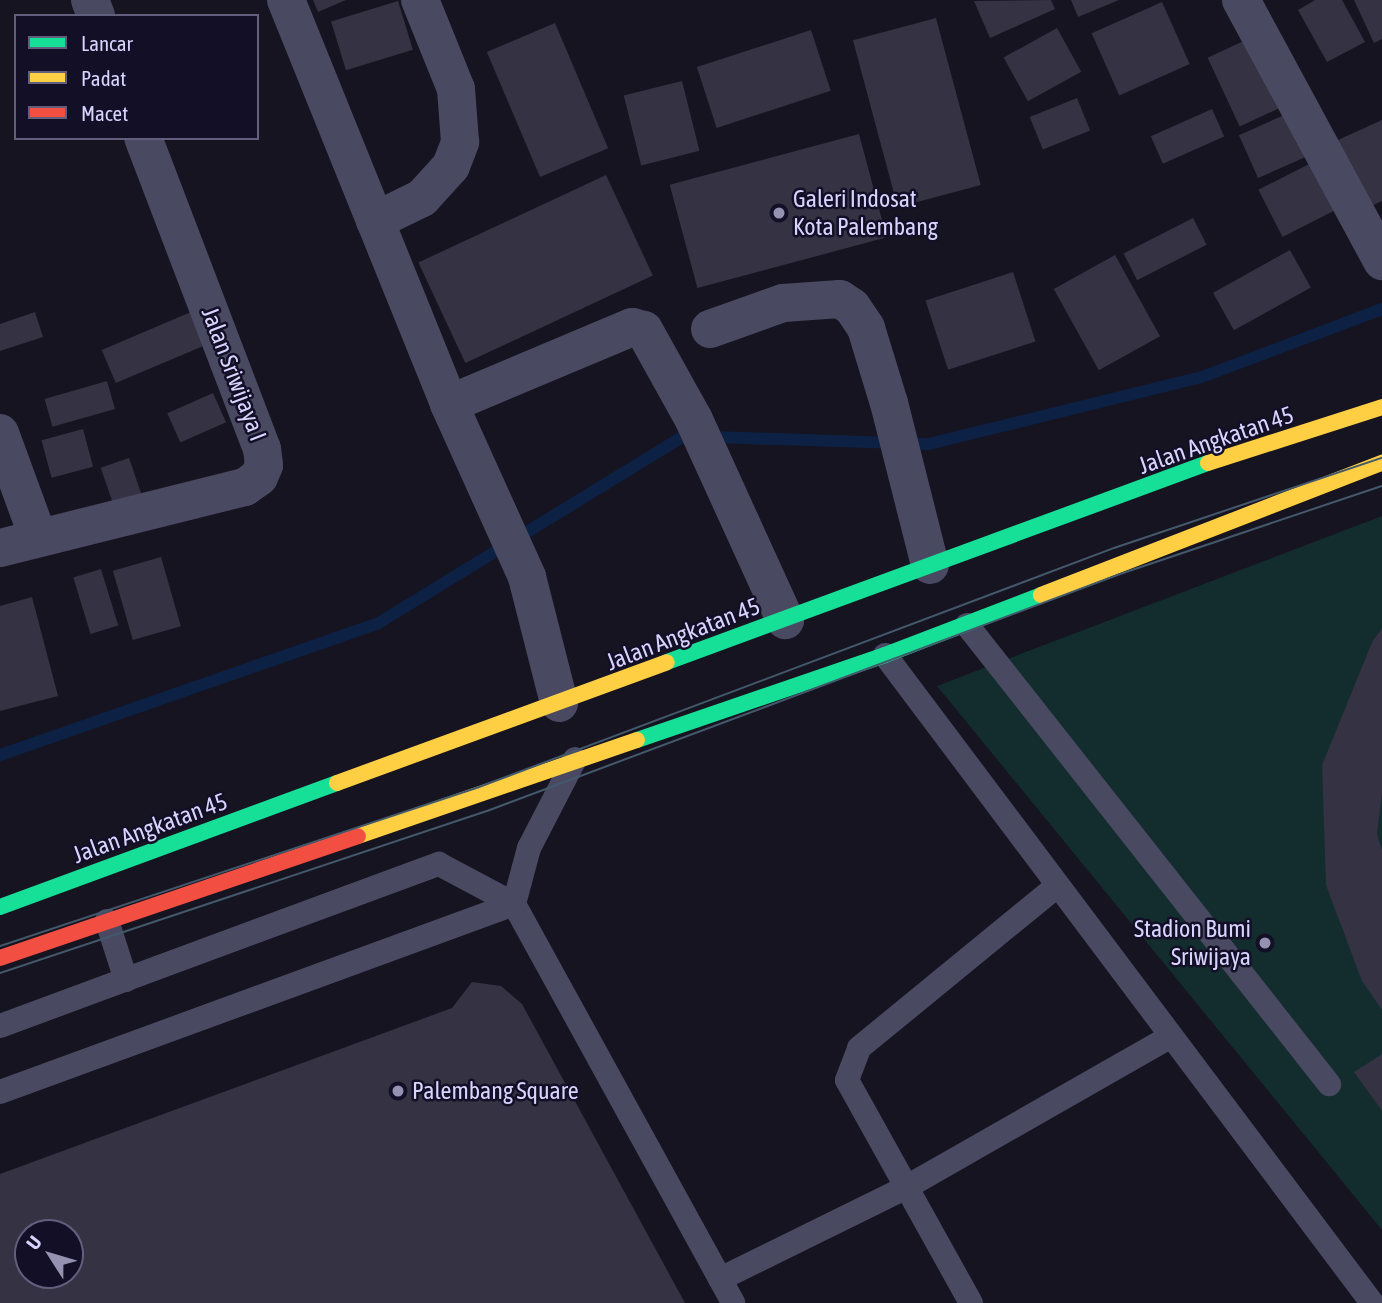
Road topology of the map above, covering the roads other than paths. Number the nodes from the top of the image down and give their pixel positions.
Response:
1 (286, 0) edge
2 (420, 0) edge
3 (1241, 0) edge
4 (144, 140) edge
5 (375, 221) junction
6 (1382, 261) edge
7 (710, 329) dead end
8 (449, 404) junction
9 (1382, 407) edge
10 (0, 433) edge
11 (1287, 441) junction
12 (1274, 463) dead end
13 (1382, 463) edge
14 (1255, 496) dead end
15 (1242, 518) junction
16 (38, 537) junction
17 (0, 548) edge
18 (930, 565) junction
19 (785, 620) junction
20 (967, 625) junction
21 (886, 655) junction
22 (559, 703) junction
23 (575, 759) junction
24 (1056, 887) junction
25 (514, 904) junction
26 (0, 906) edge
27 (107, 921) junction
28 (0, 958) edge
29 (126, 980) junction
30 (0, 1026) edge
31 (1170, 1037) junction
32 (1329, 1084) dead end
33 (0, 1092) edge
34 (905, 1188) junction
35 (720, 1279) junction
36 (733, 1303) edge
37 (971, 1303) edge
38 (1372, 1303) edge

1 - 5 street
2 - 5 street
3 - 6 street
4 - 16 street, Jalan Sriwijaya I
5 - 8 street
7 - 18 street
8 - 19 street
8 - 22 street
9 - 11 main road, Jalan Angkatan 45
10 - 16 street
11 - 12 main road
11 - 18 main road, Jalan Angkatan 45
13 - 15 main road
14 - 15 main road
15 - 20 main road
16 - 17 street, Jalan Sriwijaya I
18 - 19 main road, Jalan Angkatan 45
19 - 22 main road, Jalan Angkatan 45
20 - 21 main road
20 - 32 lane
21 - 23 main road
21 - 24 lane
22 - 26 main road, Jalan Angkatan 45
23 - 25 lane
23 - 27 main road
24 - 31 lane
24 - 34 lane
25 - 29 lane
25 - 33 lane
25 - 35 lane
27 - 28 main road
27 - 29 lane
29 - 30 lane
31 - 34 lane
31 - 38 lane
34 - 35 lane
34 - 37 lane
35 - 36 lane

